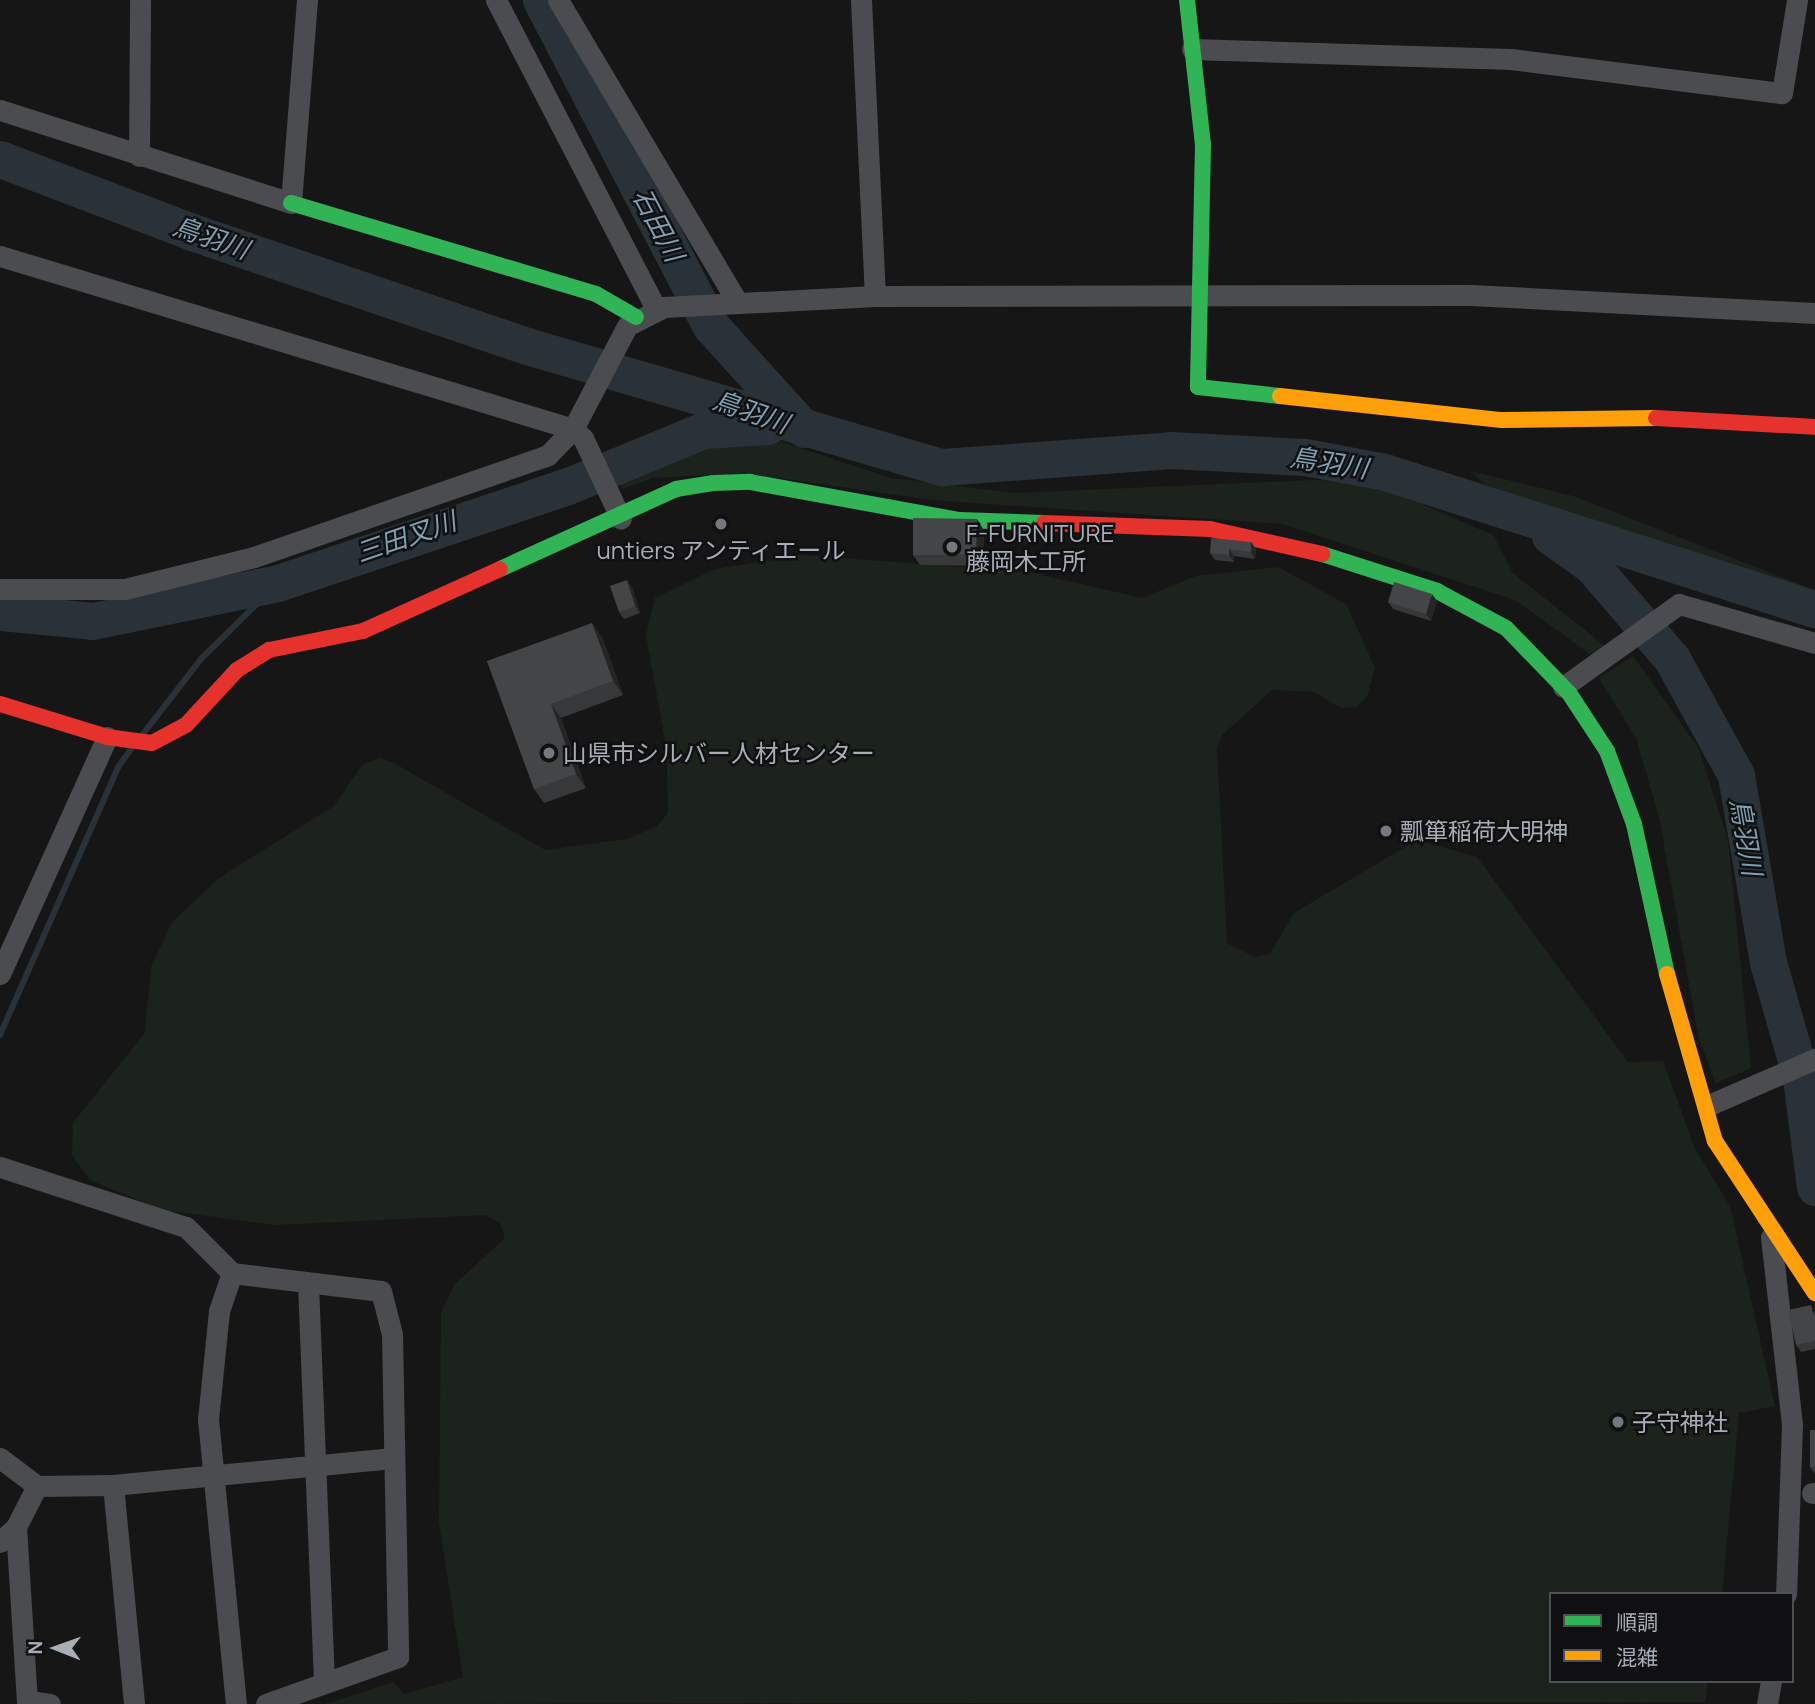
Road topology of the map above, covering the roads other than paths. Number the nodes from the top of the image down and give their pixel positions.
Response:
1 (140, 0) edge
2 (307, 0) edge
3 (496, 0) edge
4 (558, 0) edge
5 (861, 0) edge
6 (1187, 0) edge
7 (1797, 0) edge
8 (1192, 49) junction
9 (0, 110) edge
10 (139, 156) junction
11 (291, 203) junction
12 (0, 256) edge
13 (876, 296) junction
14 (1201, 299) junction
15 (731, 301) junction
16 (661, 308) junction
17 (1815, 313) edge
18 (632, 321) junction
19 (1815, 427) edge
20 (578, 433) junction
21 (618, 513) junction
22 (0, 589) edge
23 (1815, 643) edge
24 (1563, 687) junction
25 (0, 704) edge
26 (116, 740) junction
27 (0, 974) edge
28 (1814, 1059) edge
29 (1705, 1106) junction
30 (0, 1167) edge
31 (1771, 1235) junction
32 (232, 1273) junction
33 (308, 1284) junction
34 (1815, 1293) edge
35 (0, 1458) edge
36 (393, 1458) junction
37 (315, 1466) junction
38 (215, 1476) junction
39 (113, 1485) junction
40 (37, 1486) junction
41 (16, 1527) junction
42 (0, 1542) edge
43 (1786, 1592) edge
44 (324, 1679) junction
45 (1771, 1683) edge
46 (35, 1703) edge
47 (134, 1704) edge
48 (236, 1704) edge
49 (266, 1704) edge
50 (1768, 1704) edge

1 - 10 street
2 - 11 street
3 - 16 street
4 - 15 street
5 - 13 street
6 - 8 street
7 - 8 street
8 - 14 street
9 - 10 street
10 - 11 street
11 - 18 street
12 - 20 street
13 - 14 street
13 - 15 street
14 - 17 street
14 - 19 street
15 - 16 street
16 - 18 street
18 - 20 street
20 - 21 street
20 - 22 street
21 - 24 street
21 - 26 street
23 - 24 street
24 - 29 street
25 - 26 street
26 - 27 street
28 - 29 street
29 - 31 street
30 - 32 street
31 - 34 street
31 - 43 street
32 - 33 street
32 - 38 street
33 - 36 street
33 - 37 street
35 - 40 street
36 - 37 street
36 - 44 street
37 - 38 street
37 - 44 street
38 - 39 street
38 - 48 street
39 - 40 street
39 - 47 street
40 - 41 street
41 - 42 street
41 - 46 street
44 - 49 street
45 - 50 street

